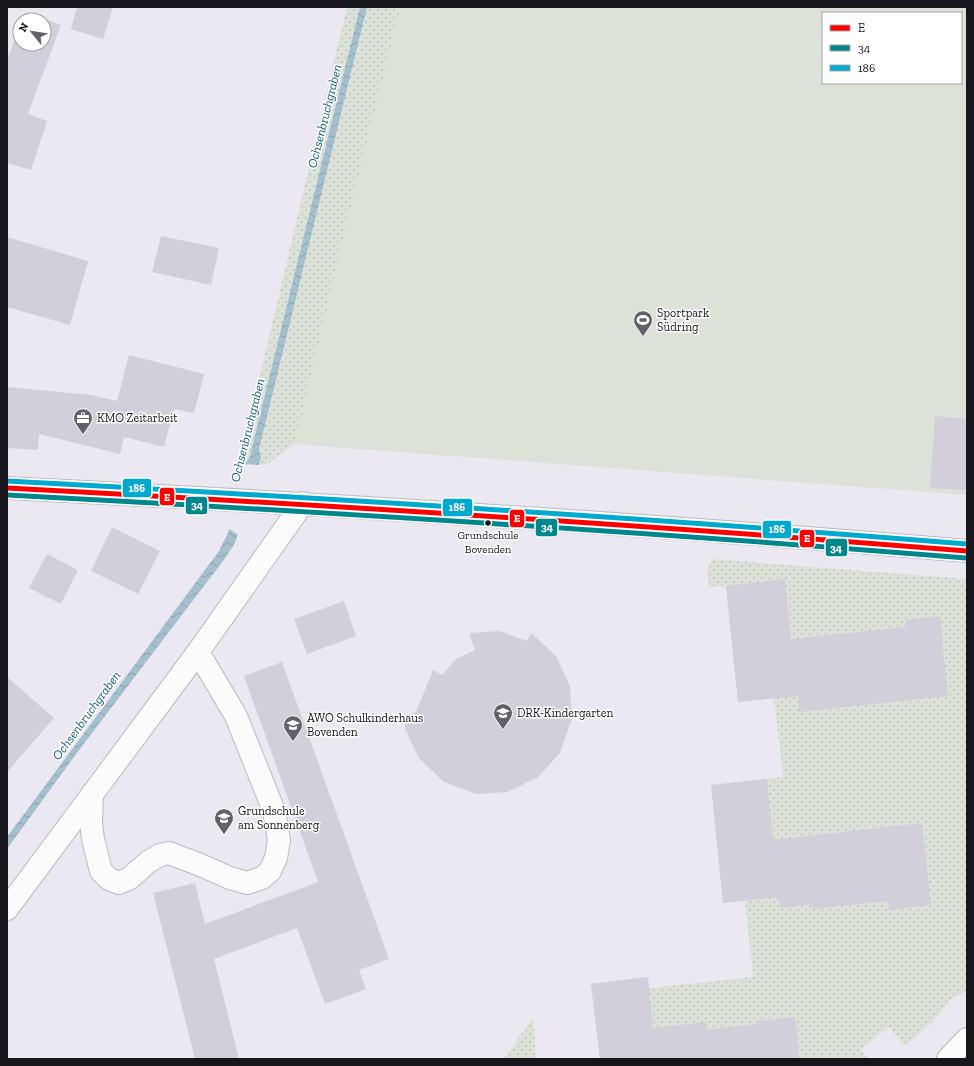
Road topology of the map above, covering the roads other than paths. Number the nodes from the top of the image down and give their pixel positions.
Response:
1 (7, 488) edge
2 (303, 504) junction
3 (967, 551) edge
4 (198, 652) junction
5 (92, 794) junction
6 (7, 908) edge
7 (967, 1039) edge
8 (948, 1059) edge

1 - 2 street
2 - 3 street
2 - 4 street
4 - 5 street
4 - 5 street
5 - 6 street
7 - 8 street

